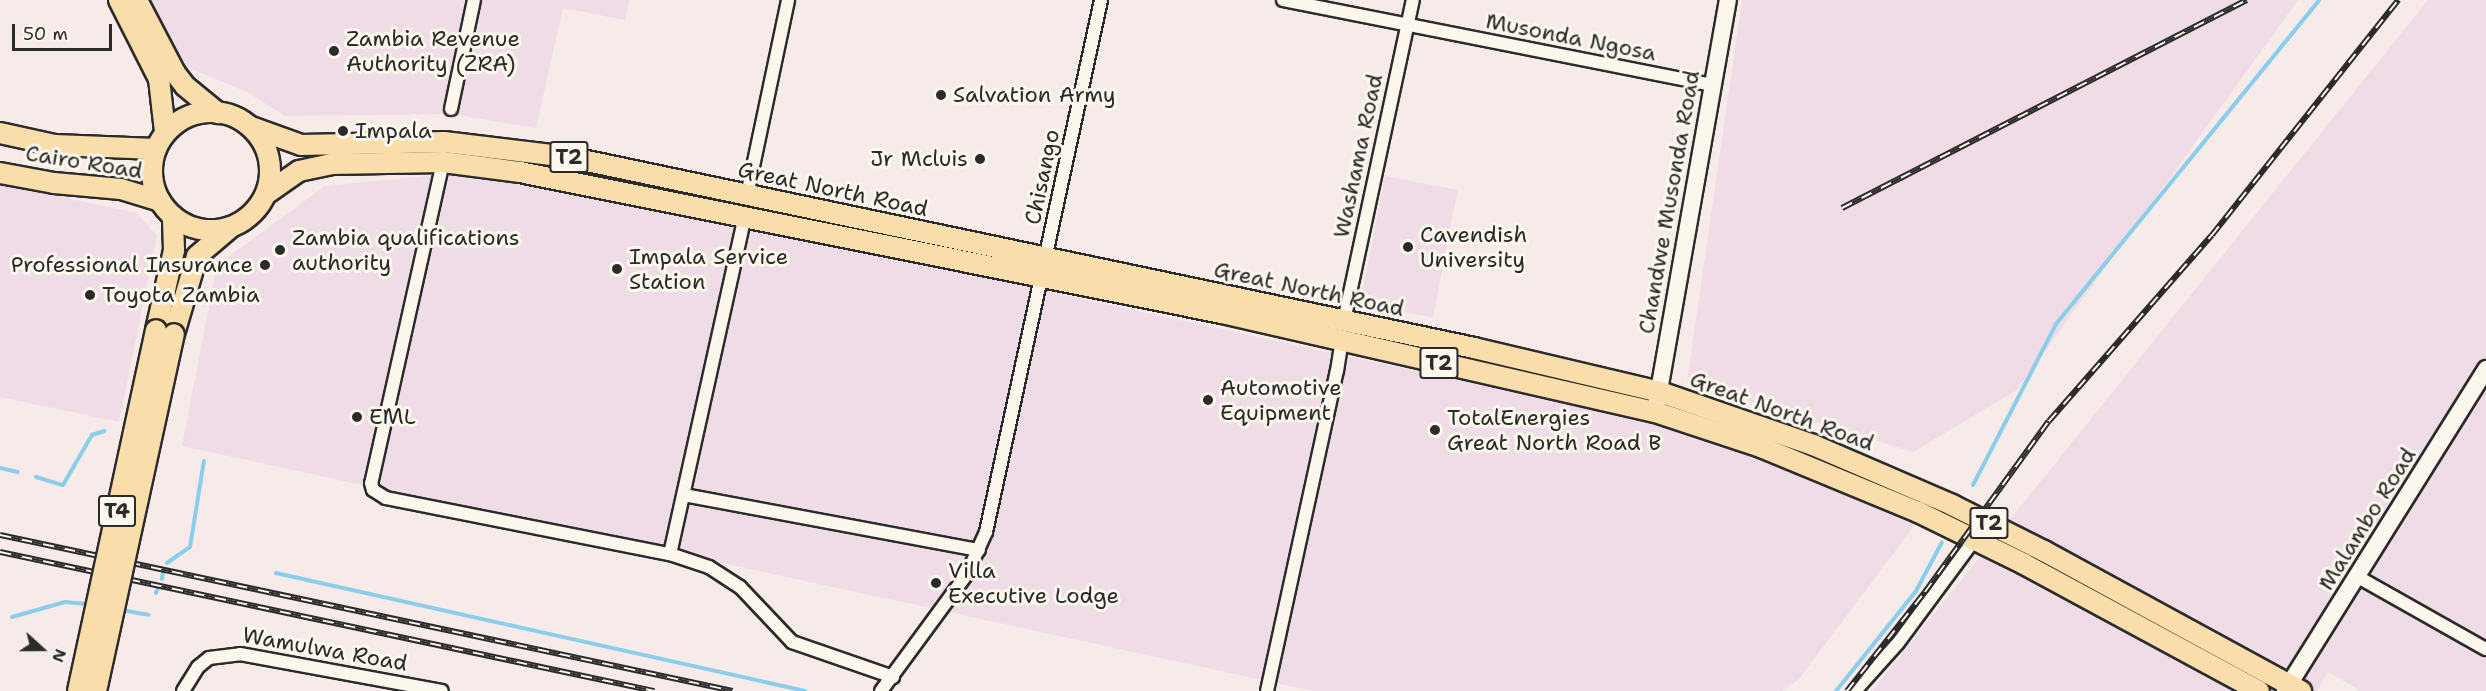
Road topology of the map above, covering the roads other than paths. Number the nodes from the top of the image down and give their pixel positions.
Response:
1 (119, 0) edge
2 (137, 0) edge
3 (474, 0) edge
4 (788, 0) edge
5 (1101, 0) edge
6 (1283, 0) edge
7 (1413, 0) edge
8 (1728, 0) edge
9 (1407, 27) junction
10 (1711, 85) junction
11 (451, 109) dead end
12 (218, 113) junction
13 (251, 127) junction
14 (0, 133) edge
15 (160, 140) junction
16 (443, 162) junction
17 (0, 173) edge
18 (266, 194) junction
19 (747, 195) junction
20 (160, 201) junction
21 (745, 215) junction
22 (173, 216) junction
23 (241, 221) junction
24 (1045, 267) junction
25 (1343, 331) junction
26 (165, 332) junction
27 (2486, 369) edge
28 (1660, 392) junction
29 (1655, 412) junction
30 (684, 495) junction
31 (1975, 539) junction
32 (980, 550) junction
33 (670, 554) junction
34 (2358, 577) junction
35 (2486, 649) edge
36 (893, 677) junction
37 (2292, 689) edge
38 (78, 691) edge
39 (96, 691) edge
40 (183, 691) edge
41 (442, 691) edge
42 (881, 691) edge
43 (1267, 691) edge
44 (1856, 691) edge
45 (2259, 691) edge

1 - 15 main road
2 - 12 main road
3 - 11 street
4 - 19 street
5 - 24 street, Chisango
6 - 9 street, Musonda Ngosa
7 - 9 street, Washama Road
8 - 10 street, Chandwe Musonda Road
9 - 10 street, Musonda Ngosa
9 - 25 street, Washama Road
10 - 28 street, Chandwe Musonda Road
12 - 13 main road
12 - 15 main road
13 - 18 main road
13 - 19 main road, Great North Road / T2
14 - 15 main road, Cairo Road
15 - 20 main road
16 - 18 main road, Great North Road / T2
16 - 21 main road, Great North Road / T2
16 - 33 street
17 - 20 main road, Cairo Road
18 - 23 main road
19 - 24 main road, Great North Road / T2
20 - 22 main road
21 - 24 main road, Great North Road / T2
21 - 30 street
22 - 23 main road
22 - 26 main road, T4
23 - 26 main road, T4
24 - 25 main road, Great North Road / T2
24 - 25 main road, Great North Road / T2
24 - 32 street, Chisango
25 - 28 main road, Great North Road / T2
25 - 29 main road, Great North Road / T2
25 - 43 street, Washama Road
26 - 38 main road, T4, bridge
26 - 39 main road, T4, bridge
27 - 34 street, Malambo Road
28 - 29 street, Chandwe Musonda Road
28 - 37 main road, Great North Road / T2
29 - 31 main road, Great North Road / T2
30 - 32 street
30 - 33 street
31 - 44 street
31 - 45 main road, Great North Road / T2
32 - 36 street, Chisango
33 - 36 street
34 - 35 street
34 - 37 street, Malambo Road
36 - 42 street, Chisango
40 - 41 street, Wamulwa Road

